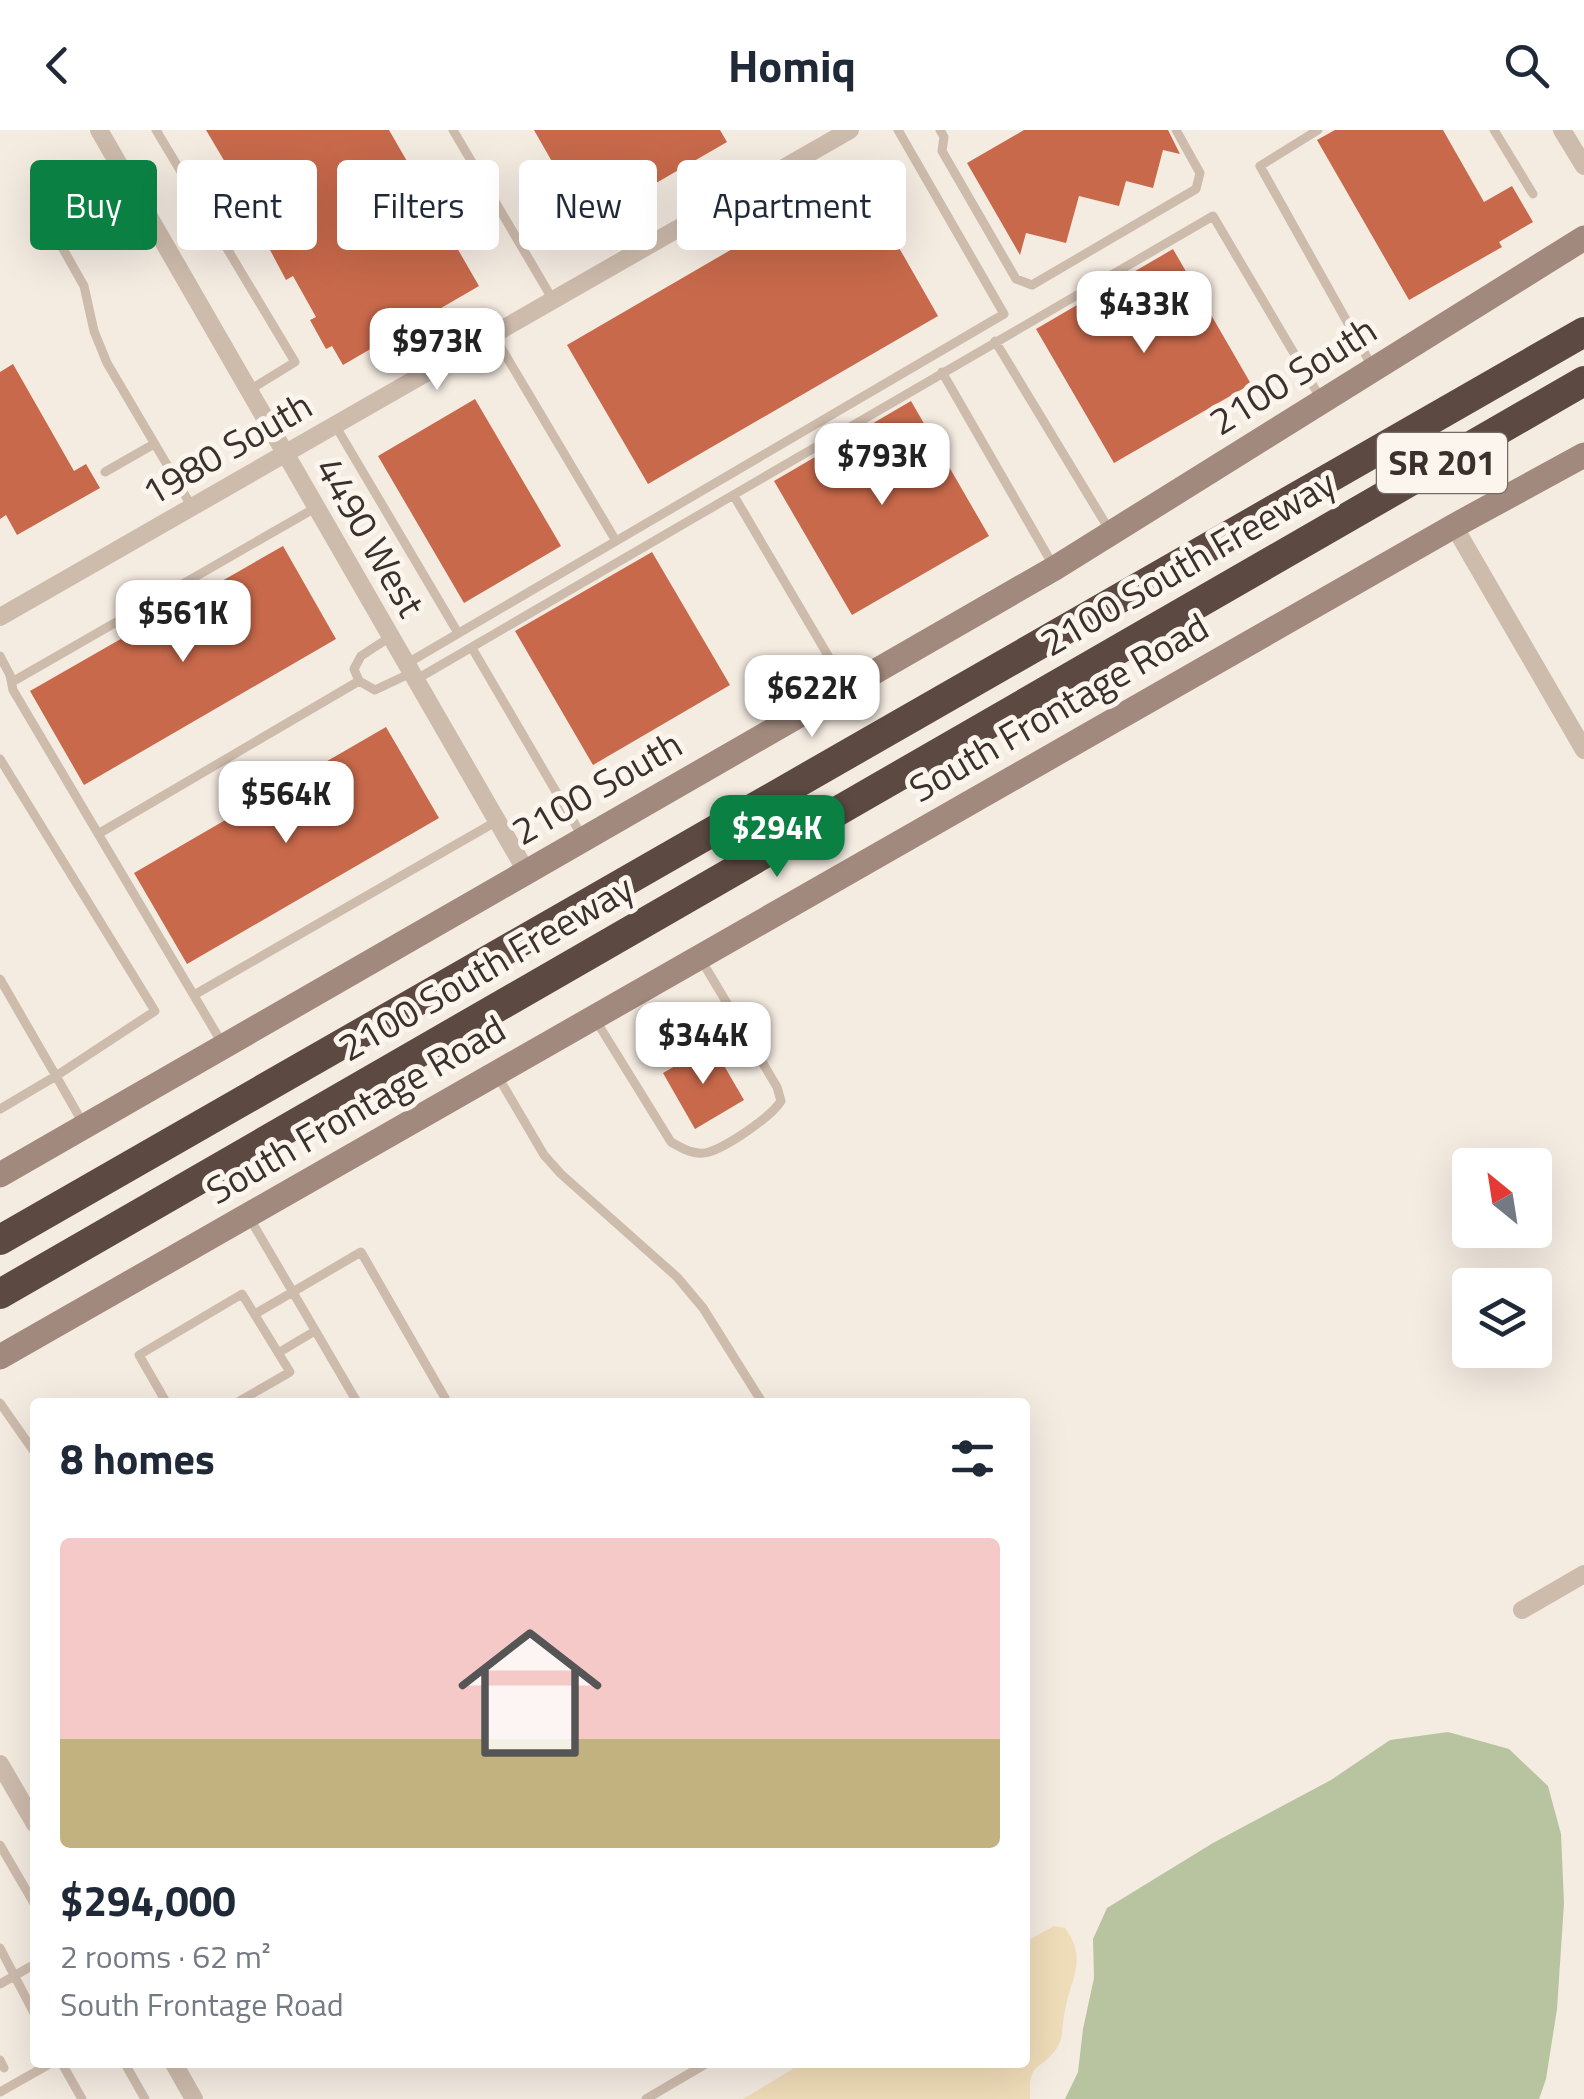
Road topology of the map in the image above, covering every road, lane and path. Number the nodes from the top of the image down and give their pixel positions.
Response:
1 (156, 130) edge
2 (453, 130) edge
3 (850, 130) edge
4 (898, 130) edge
5 (955, 130) edge
6 (1176, 130) edge
7 (1318, 130) edge
8 (1494, 130) edge
9 (1562, 130) edge
10 (102, 131) edge
11 (942, 133) edge
12 (826, 136) edge
13 (1584, 166) edge
14 (1533, 194) dead end
15 (1584, 238) edge
16 (64, 250) edge
17 (553, 300) junction
18 (1584, 330) edge
19 (493, 334) junction
20 (995, 341) junction
21 (1374, 370) junction
22 (942, 372) junction
23 (1584, 382) edge
24 (248, 391) junction
25 (1322, 402) junction
26 (335, 424) junction
27 (154, 444) junction
28 (284, 454) junction
29 (1584, 455) edge
30 (105, 472) dead end
31 (734, 496) junction
32 (192, 506) junction
33 (315, 508) junction
34 (1454, 526) junction
35 (1112, 534) junction
36 (616, 541) junction
37 (1055, 568) junction
38 (0, 617) edge
39 (458, 634) junction
40 (390, 637) junction
41 (472, 648) junction
42 (0, 656) edge
43 (411, 672) junction
44 (360, 681) junction
45 (12, 682) junction
46 (848, 689) junction
47 (1584, 750) edge
48 (0, 758) edge
49 (497, 821) junction
50 (98, 834) junction
51 (584, 838) junction
52 (526, 871) junction
53 (699, 956) junction
54 (0, 979) edge
55 (194, 996) junction
56 (593, 1016) junction
57 (224, 1046) junction
58 (496, 1072) junction
59 (56, 1076) junction
60 (0, 1108) edge
61 (84, 1125) junction
62 (0, 1174) edge
63 (248, 1215) junction
64 (0, 1240) edge
65 (292, 1292) junction
66 (0, 1294) edge
67 (254, 1314) junction
68 (315, 1331) junction
69 (278, 1353) junction
70 (0, 1357) edge
71 (164, 1398) edge
72 (245, 1398) edge
73 (355, 1398) edge
74 (445, 1398) edge
75 (759, 1398) edge
76 (0, 1404) edge
77 (30, 1446) edge
78 (1584, 1574) edge
79 (1522, 1610) dead end
80 (0, 1764) edge
81 (30, 1815) edge
82 (0, 1845) edge
83 (30, 1897) edge
84 (0, 1948) edge
85 (30, 1967) edge
86 (14, 1976) junction
87 (0, 1984) edge
88 (30, 2006) edge
89 (42, 2068) edge
90 (64, 2068) edge
91 (127, 2068) edge
92 (176, 2068) edge
93 (699, 2068) edge
94 (0, 2092) edge
95 (82, 2099) edge
96 (145, 2099) edge
97 (194, 2099) edge
98 (646, 2099) edge

1 - 24 lane
2 - 17 lane
3 - 12 street, 1980 South
4 - 36 lane
5 - 11 lane
6 - 11 lane
7 - 21 lane
8 - 14 lane
9 - 13 street
10 - 24 street, 4490 West
12 - 17 street, 1980 South
15 - 21 street, 2100 South
16 - 27 lane
17 - 19 street, 1980 South
18 - 64 highway, 2100 South Freeway / SR 201
19 - 26 street, 1980 South
19 - 36 lane
20 - 22 lane
20 - 25 lane
20 - 35 lane
21 - 25 street, 2100 South
22 - 31 lane
22 - 37 lane
23 - 66 highway, 2100 South Freeway / SR 201
24 - 28 street, 4490 West
25 - 35 street, 2100 South
26 - 28 street, 1980 South
26 - 39 lane
27 - 30 lane
27 - 32 lane
28 - 32 street, 1980 South
28 - 33 street, 4490 West
29 - 34 street, South Frontage Road
31 - 41 lane
31 - 46 lane
32 - 38 street, 1980 South
33 - 40 street, 4490 West
33 - 45 lane
34 - 47 street
34 - 53 street, South Frontage Road
35 - 37 street, 2100 South
36 - 39 lane
37 - 46 street, 2100 South
39 - 43 lane
40 - 43 street, 4490 West
40 - 44 lane
41 - 43 lane
41 - 51 lane
42 - 45 lane
43 - 44 lane
43 - 49 street, 4490 West
44 - 50 lane
45 - 50 lane
46 - 51 street, 2100 South
48 - 59 lane
49 - 52 street, 4490 West
49 - 55 lane
50 - 55 lane
51 - 52 street, 2100 South
52 - 57 street, 2100 South
53 - 56 street, South Frontage Road
53 - 56 lane
54 - 59 lane
55 - 57 lane
56 - 58 street, South Frontage Road
57 - 61 street, 2100 South
58 - 63 street, South Frontage Road
58 - 75 lane
59 - 60 lane
59 - 61 lane
61 - 62 street, 2100 South
63 - 65 lane
63 - 70 street, South Frontage Road
65 - 67 lane
65 - 68 lane
65 - 74 lane
67 - 69 lane
67 - 71 lane
68 - 69 lane
68 - 73 lane
69 - 72 lane
76 - 77 lane
78 - 79 street
80 - 81 street
82 - 83 lane
84 - 86 lane
85 - 86 lane
86 - 87 lane
86 - 88 lane
89 - 94 lane
90 - 95 lane
91 - 96 lane
92 - 97 street
93 - 98 lane

